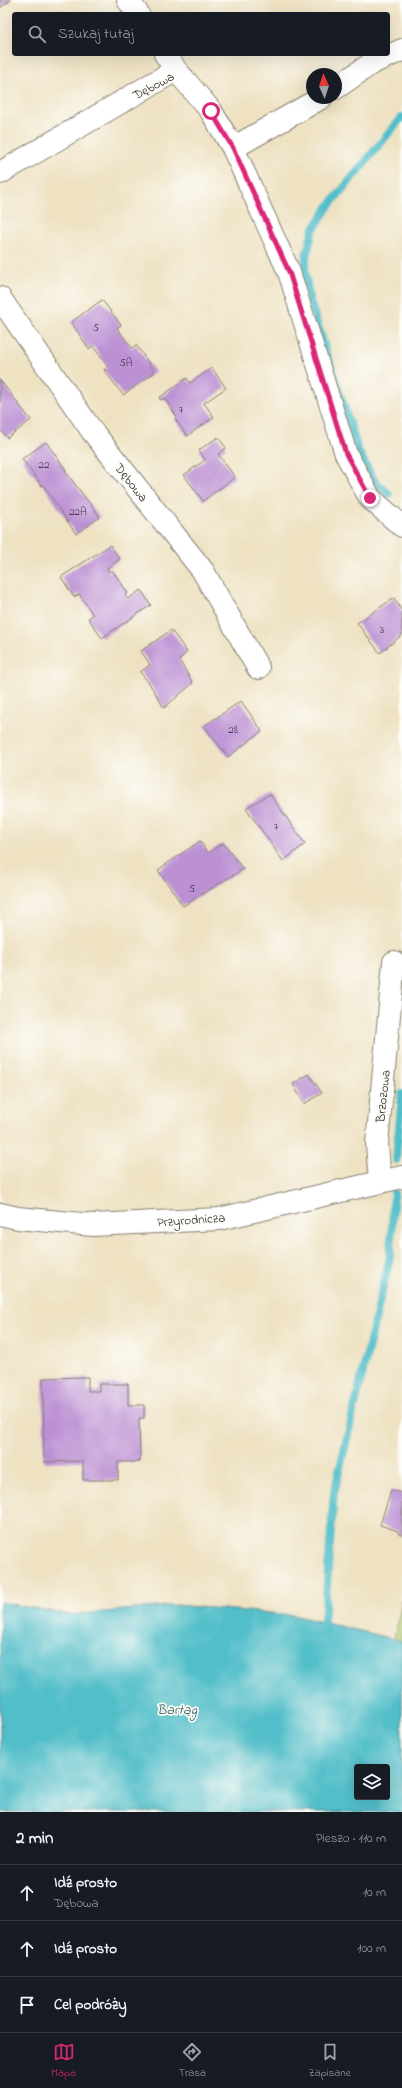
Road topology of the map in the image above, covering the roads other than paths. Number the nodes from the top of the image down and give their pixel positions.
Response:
1 (128, 0) edge
2 (137, 12) edge
3 (402, 50) edge
4 (390, 55) edge
5 (387, 56) edge
6 (171, 62) edge
7 (342, 84) edge
8 (310, 104) edge
9 (233, 148) junction
10 (0, 173) edge
11 (0, 298) edge
12 (402, 526) edge
13 (258, 668) dead end
14 (394, 962) dead end
15 (402, 1177) edge
16 (380, 1182) junction
17 (0, 1214) edge

1 - 2 street
3 - 4 street
5 - 7 street
6 - 9 street, Dębowa
6 - 10 street, Dębowa
8 - 9 street
9 - 12 street, Dębowa
11 - 13 street, Dębowa
14 - 16 street, Brzozowa
15 - 16 street, Przyrodnicza
16 - 17 street, Przyrodnicza

